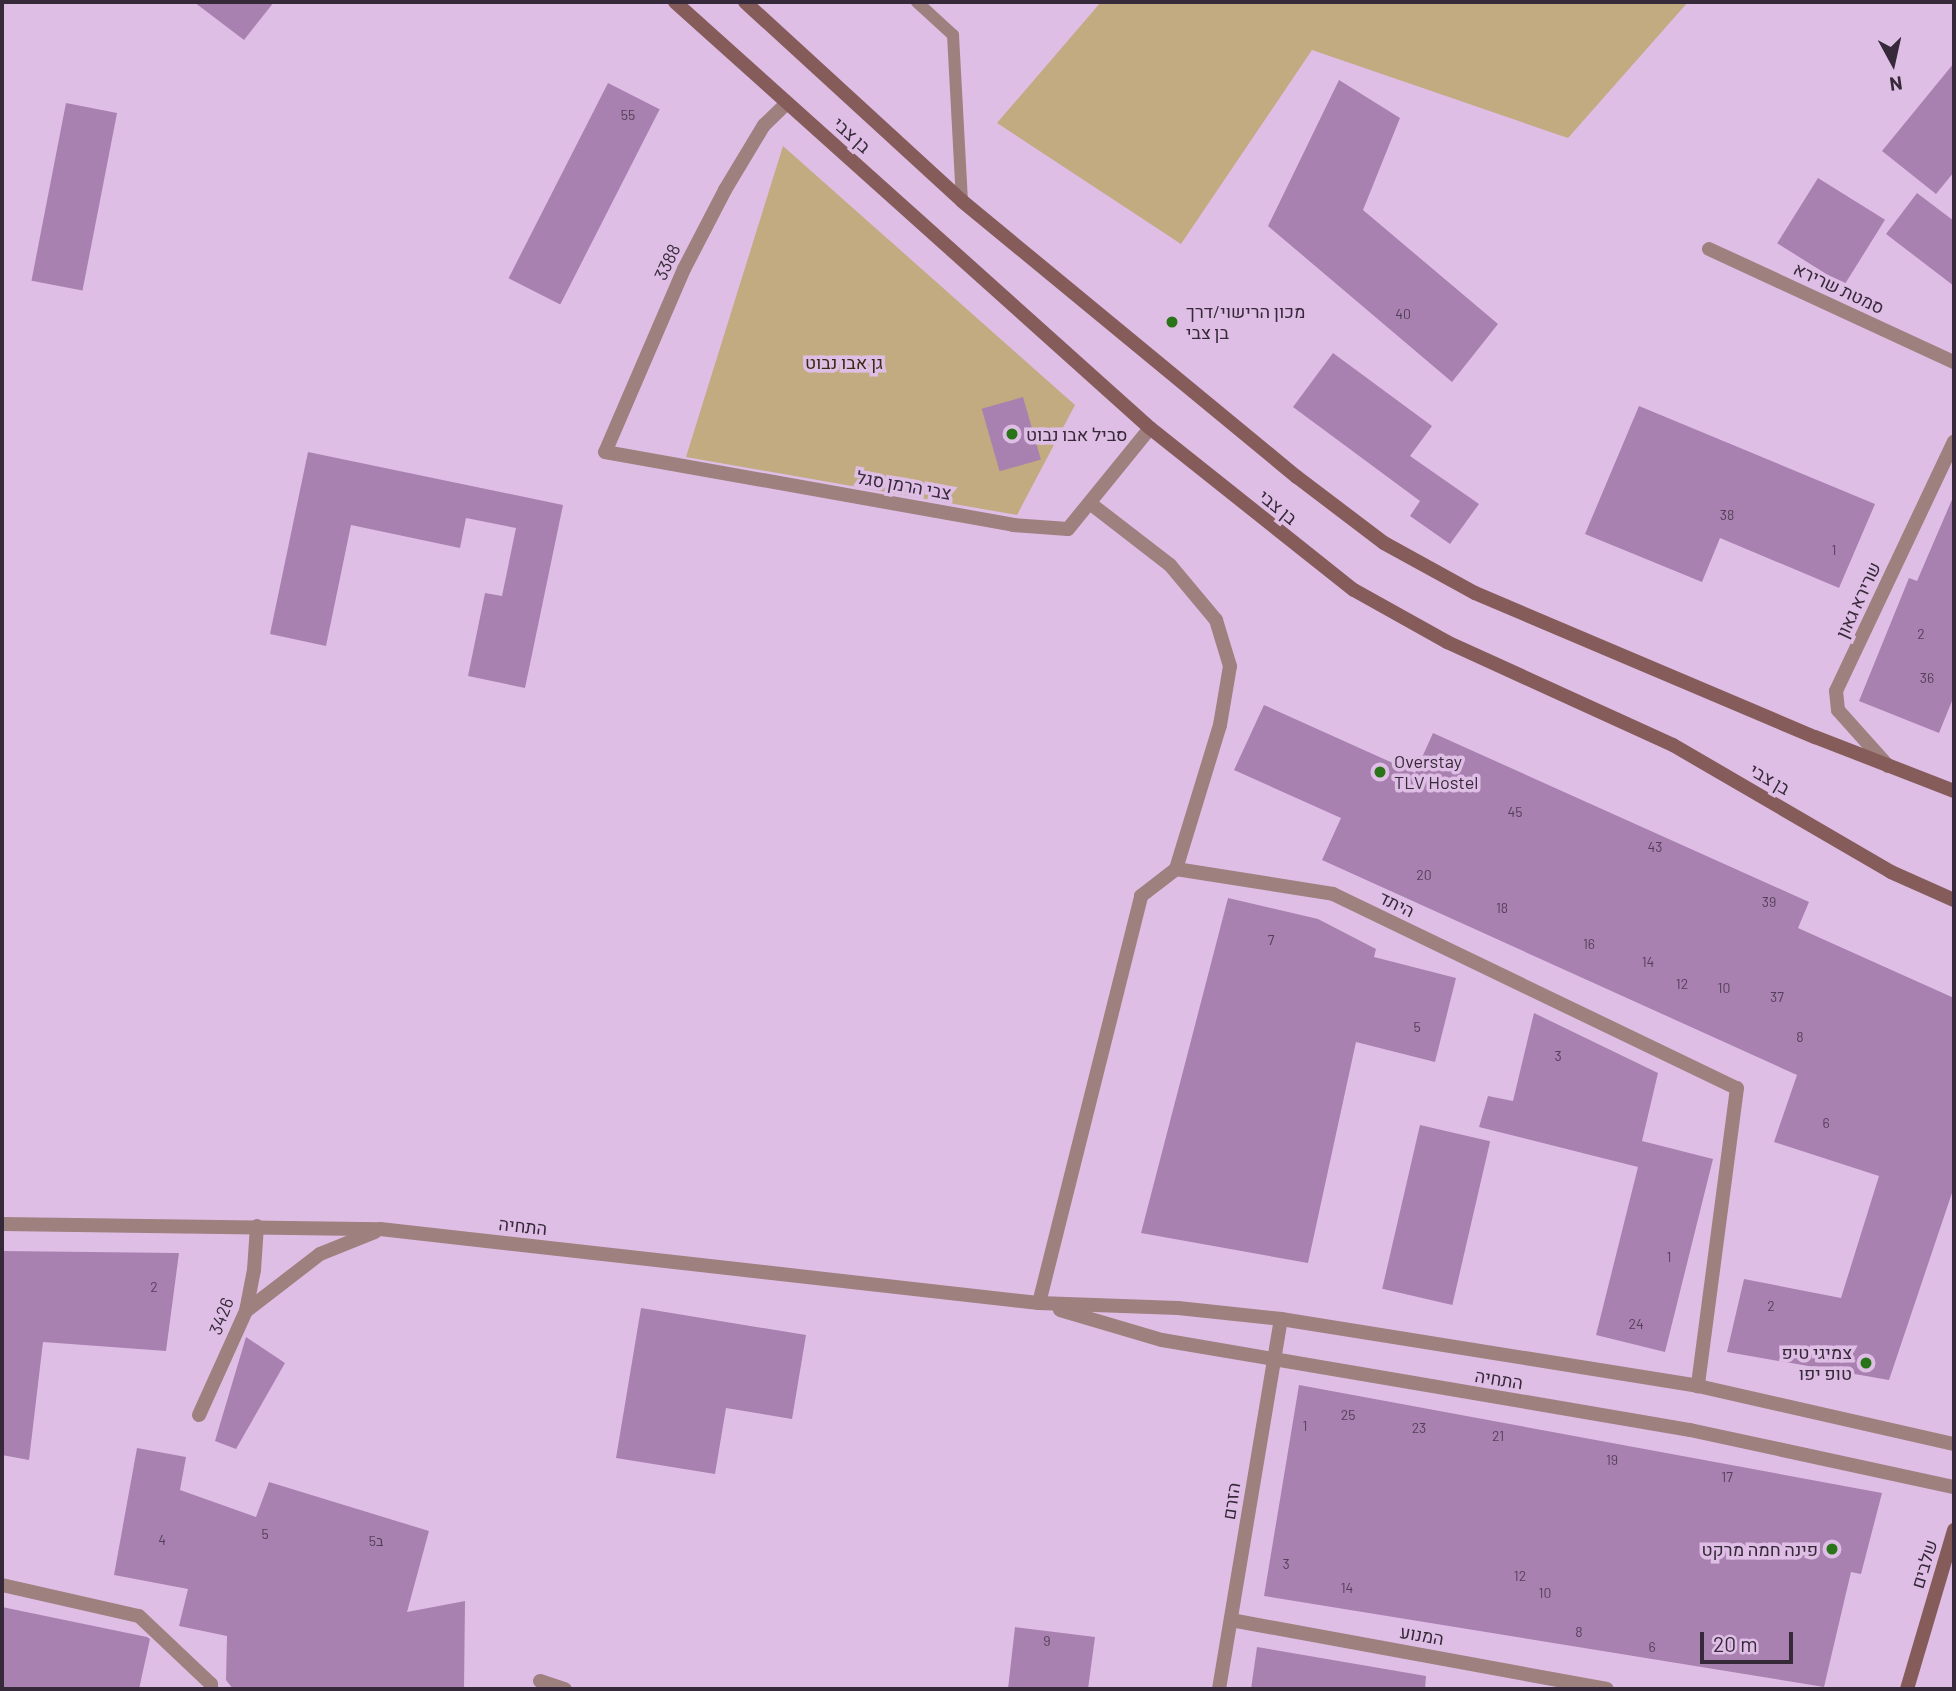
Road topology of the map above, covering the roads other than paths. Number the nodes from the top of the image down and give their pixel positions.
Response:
1 (675, 2) edge
2 (745, 2) edge
3 (917, 2) edge
4 (787, 103) junction
5 (962, 201) junction
6 (1709, 249) dead end
7 (1954, 362) edge
8 (1150, 428) junction
9 (1954, 441) edge
10 (605, 452) joint
11 (1091, 504) junction
12 (1888, 766) junction
13 (1954, 791) edge
14 (1176, 869) junction
15 (1954, 900) edge
16 (2, 1224) edge
17 (257, 1226) junction
18 (380, 1229) junction
19 (1039, 1304) junction
20 (246, 1311) junction
21 (1281, 1319) junction
22 (1274, 1361) junction
23 (1698, 1386) junction
24 (199, 1415) dead end
25 (1954, 1444) edge
26 (1954, 1487) edge
27 (1954, 1530) edge
28 (2, 1585) edge
29 (1231, 1620) junction
30 (540, 1681) dead end
31 (211, 1687) edge
32 (565, 1689) edge
33 (1219, 1689) edge
34 (1607, 1689) edge
35 (1907, 1689) edge

1 - 4 main road, בן צבי
2 - 5 main road, בן צבי
3 - 5 lane
4 - 8 main road, בן צבי
4 - 10 street, 3388
5 - 12 main road, בן צבי
6 - 7 street, סמטת שרירא
8 - 11 street, צבי הרמן סגל
8 - 15 main road, בן צבי
9 - 12 street, שרירא גאון
10 - 11 street, צבי הרמן סגל
11 - 14 street
12 - 13 main road, בן צבי
14 - 19 street
14 - 23 street, היתד
16 - 17 street, התחיה
17 - 18 street, התחיה
17 - 20 street, 3426
18 - 19 street, התחיה
18 - 20 street
19 - 21 street, התחיה
19 - 22 street, התחיה
20 - 24 street, 3426
21 - 22 street, הזרם
21 - 23 street, התחיה
22 - 26 street, התחיה
22 - 29 street, הזרם
23 - 25 street, התחיה
27 - 35 main road, שלבים
28 - 31 street
29 - 33 street, הזרם
29 - 34 street, המנוע
30 - 32 street

